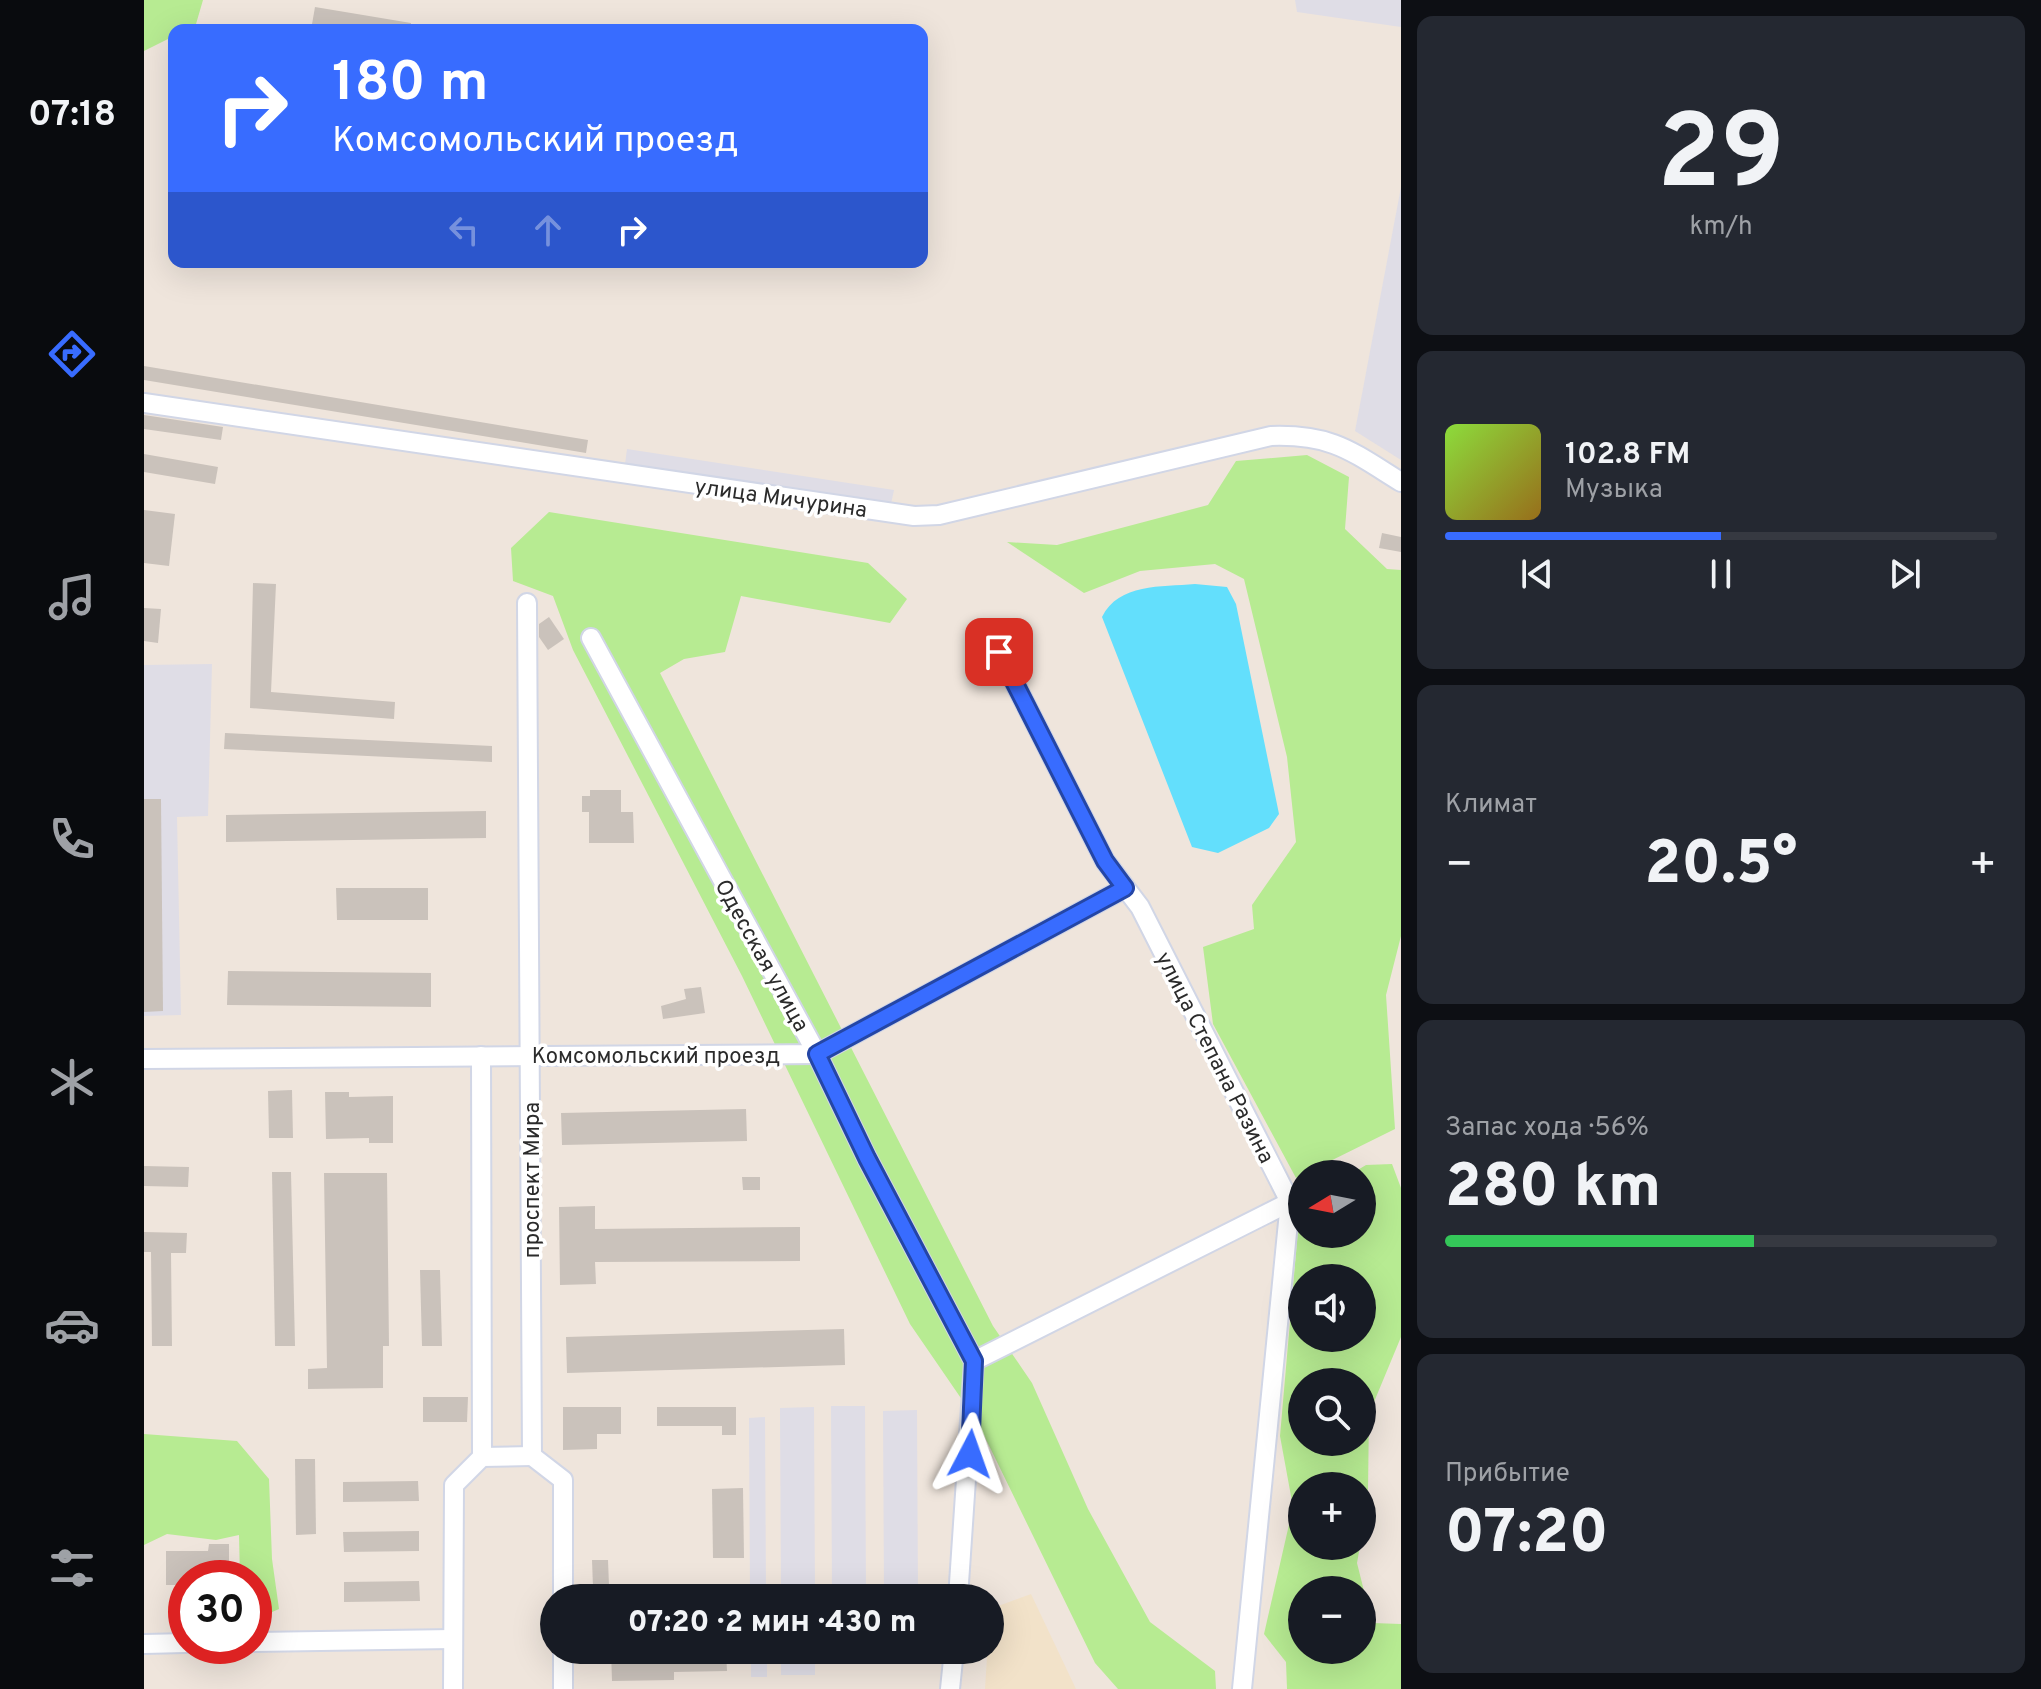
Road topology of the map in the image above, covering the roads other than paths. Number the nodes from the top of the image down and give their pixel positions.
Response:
1 (144, 403) edge
2 (1401, 482) edge
3 (527, 603) dead end
4 (591, 638) dead end
5 (999, 652) dead end
6 (1125, 888) junction
7 (817, 1054) junction
8 (531, 1055) junction
9 (481, 1056) junction
10 (144, 1059) edge
11 (1288, 1198) edge
12 (1288, 1203) edge
13 (1288, 1222) edge
14 (974, 1361) junction
15 (532, 1456) junction
16 (482, 1457) junction
17 (563, 1584) edge
18 (959, 1584) edge
19 (453, 1639) junction
20 (272, 1642) edge
21 (168, 1643) edge
22 (144, 1644) edge
23 (563, 1664) edge
24 (953, 1664) edge
25 (453, 1689) edge
26 (563, 1689) edge
27 (950, 1689) edge
28 (1242, 1689) edge

1 - 2 street, улица Мичурина
3 - 8 street, проспект Мира
4 - 7 street, Одесская улица
5 - 6 street, улица Степана Разина
6 - 7 street, Комсомольский проезд
6 - 11 street, улица Степана Разина
7 - 8 street, Комсомольский проезд
7 - 14 street, Одесская улица
8 - 9 street, Комсомольский проезд
8 - 15 street, проспект Мира
9 - 10 street, Комсомольский проезд
9 - 16 street
12 - 14 street
13 - 28 street
14 - 18 street
15 - 16 street
15 - 17 street
16 - 19 street
19 - 20 street
19 - 25 street
21 - 22 street
23 - 26 street
24 - 27 street

